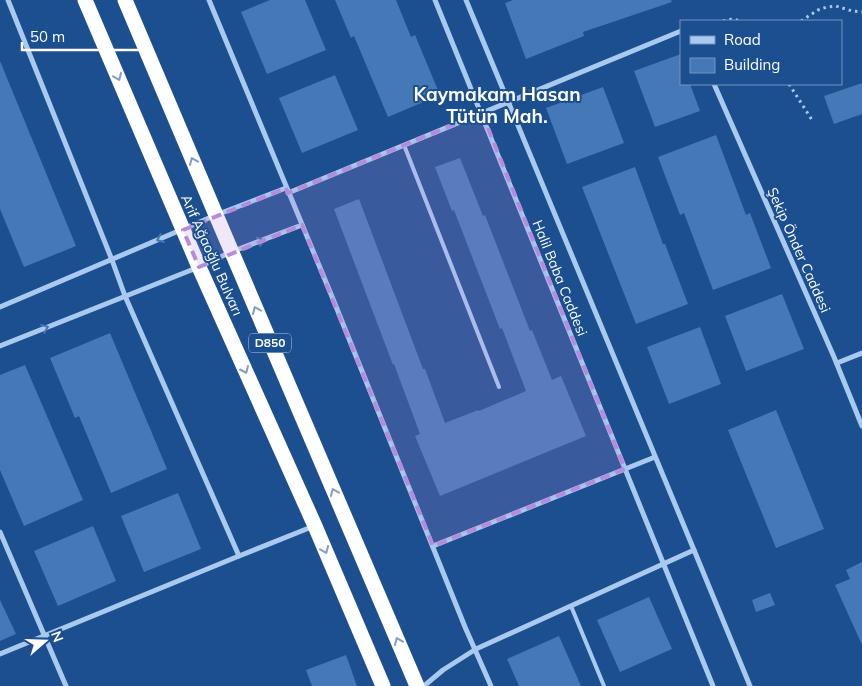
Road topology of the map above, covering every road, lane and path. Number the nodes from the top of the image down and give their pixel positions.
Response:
1 (8, 0) edge
2 (85, 0) edge
3 (125, 0) edge
4 (209, 0) edge
5 (435, 0) edge
6 (466, 0) edge
7 (862, 12) edge
8 (803, 20) edge
9 (680, 31) edge
10 (714, 85) edge
11 (790, 85) edge
12 (508, 102) junction
13 (482, 113) junction
14 (812, 120) dead end
15 (404, 145) junction
16 (287, 191) junction
17 (216, 215) junction
18 (302, 225) junction
19 (182, 230) junction
20 (232, 252) junction
21 (112, 260) junction
22 (199, 267) junction
23 (125, 296) junction
24 (0, 307) edge
25 (0, 346) edge
26 (862, 353) edge
27 (837, 363) junction
28 (499, 387) dead end
29 (862, 426) edge
30 (655, 457) junction
31 (625, 469) junction
32 (315, 526) junction
33 (0, 532) edge
34 (432, 546) junction
35 (694, 550) junction
36 (238, 556) junction
37 (664, 564) junction
38 (571, 606) junction
39 (44, 636) junction
40 (476, 650) junction
41 (0, 654) edge
42 (66, 686) edge
43 (383, 686) edge
44 (417, 686) edge
45 (424, 686) edge
46 (491, 686) edge
47 (604, 686) edge
48 (713, 686) edge
49 (750, 686) edge

1 - 21 street
2 -> 19 highway, Arif Ağaoğlu Bulvarı / D850
17 -> 3 highway, Arif Ağaoğlu Bulvarı / D850
4 - 16 street
5 - 13 street, Halil Baba Caddesi
6 - 12 street
7 - 8 path
9 - 12 street
10 - 27 street, Şekip Önder Caddesi
11 - 14 path
12 - 13 street
12 - 30 street
13 - 15 street
13 - 31 street, Halil Baba Caddesi
15 - 16 street
15 - 28 lane
16 - 17 street
16 - 18 street
17 - 19 street
17 - 20 highway, Arif Ağaoğlu Bulvarı / D850
20 -> 18 street
18 - 34 street
19 -> 21 street
19 - 22 highway, Arif Ağaoğlu Bulvarı / D850
20 - 22 street
44 -> 20 highway, Arif Ağaoğlu Bulvarı / D850
21 - 23 street
21 - 24 street
22 - 23 street
22 -> 32 highway, Arif Ağaoğlu Bulvarı / D850
25 -> 23 street
23 - 36 street
26 - 27 street
27 - 29 street, Şekip Önder Caddesi
30 - 31 street
30 - 35 street
31 - 34 street
31 - 37 street, Halil Baba Caddesi
32 - 36 street
32 -> 43 highway, Arif Ağaoğlu Bulvarı / D850
33 - 39 street
34 - 40 street
35 - 37 street
35 - 49 street
36 - 39 street
37 - 38 street
37 - 48 street, Halil Baba Caddesi
38 - 40 street
38 - 47 lane
39 - 41 street
39 - 42 street
40 - 45 street
40 - 46 street

